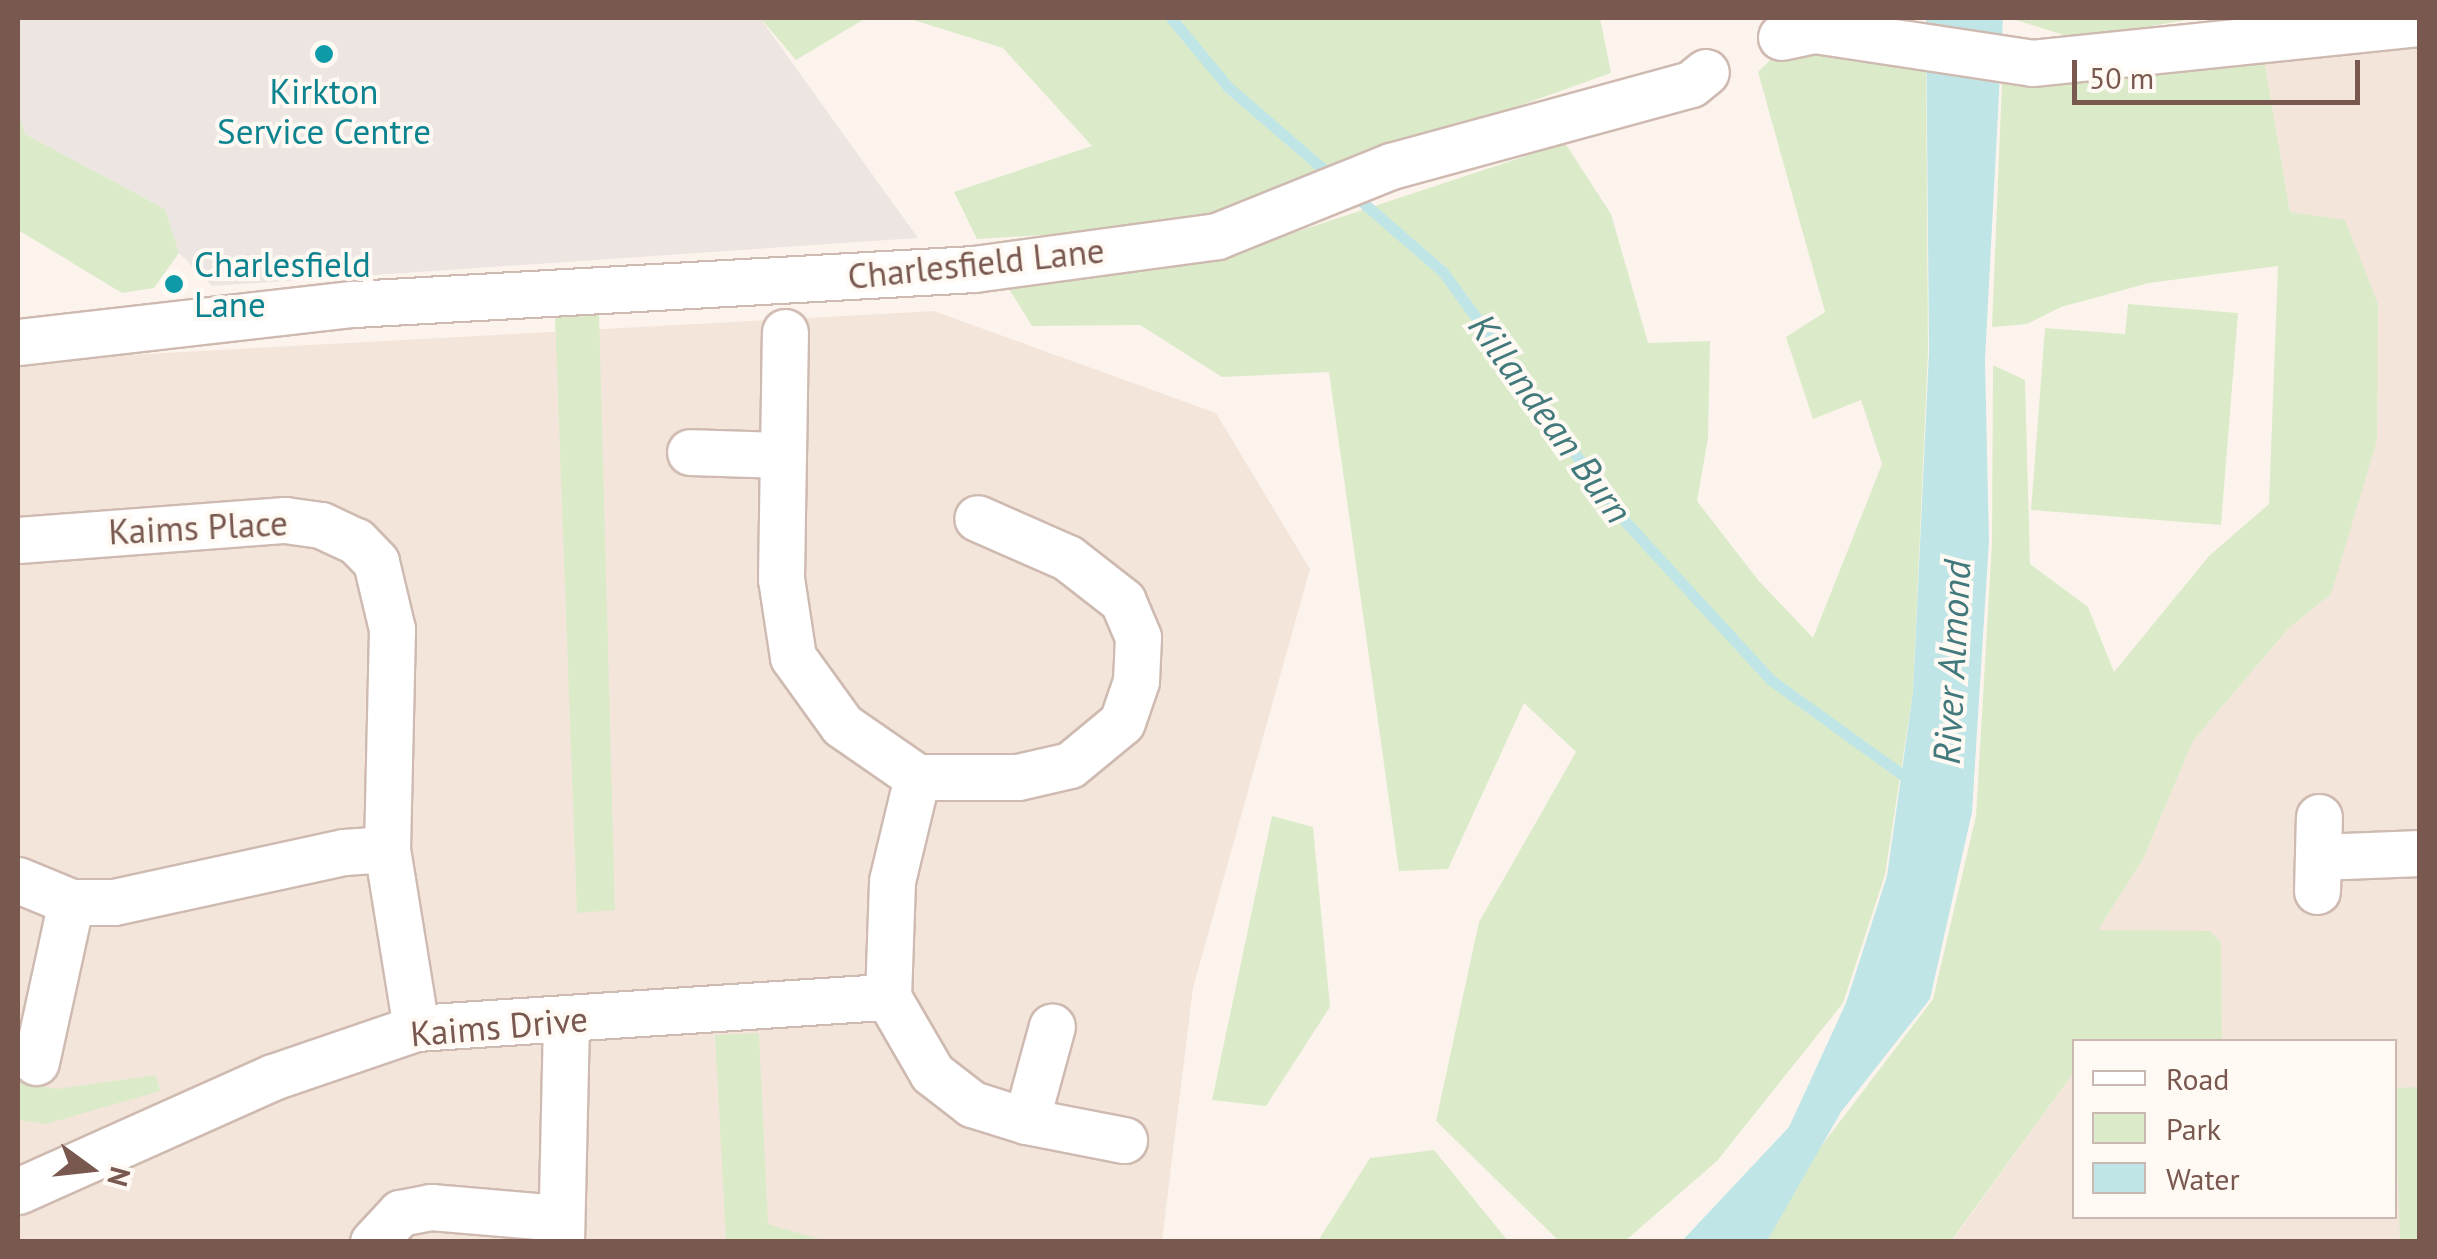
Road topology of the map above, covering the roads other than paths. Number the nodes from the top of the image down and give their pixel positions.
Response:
1 (2420, 23) edge
2 (1781, 37) dead end
3 (1706, 72) dead end
4 (786, 332) dead end
5 (18, 342) edge
6 (690, 452) dead end
7 (783, 454) junction
8 (977, 518) dead end
9 (18, 540) edge
10 (916, 777) junction
11 (388, 849) junction
12 (2420, 853) edge
13 (2318, 855) dead end
14 (18, 880) edge
15 (71, 902) junction
16 (888, 997) junction
17 (566, 1020) junction
18 (1052, 1026) dead end
19 (416, 1028) junction
20 (36, 1062) dead end
21 (1026, 1121) junction
22 (1124, 1140) dead end
23 (18, 1154) edge
24 (84, 1161) junction
25 (18, 1192) edge
26 (560, 1230) edge
27 (373, 1242) edge

1 - 2 street
3 - 5 street, Charlesfield Lane
4 - 7 street
6 - 7 street
7 - 10 street
8 - 10 street
9 - 11 street, Kaims Place
10 - 16 street
11 - 15 street
11 - 19 street, Kaims Place
12 - 13 street
14 - 15 street
15 - 20 street
16 - 17 street, Kaims Drive
16 - 21 street
17 - 19 street, Kaims Drive
17 - 26 street
18 - 21 street
19 - 24 street, Kaims Drive
21 - 22 street
23 - 24 street, Kaims Drive
24 - 25 street, Kaims Drive
26 - 27 street

